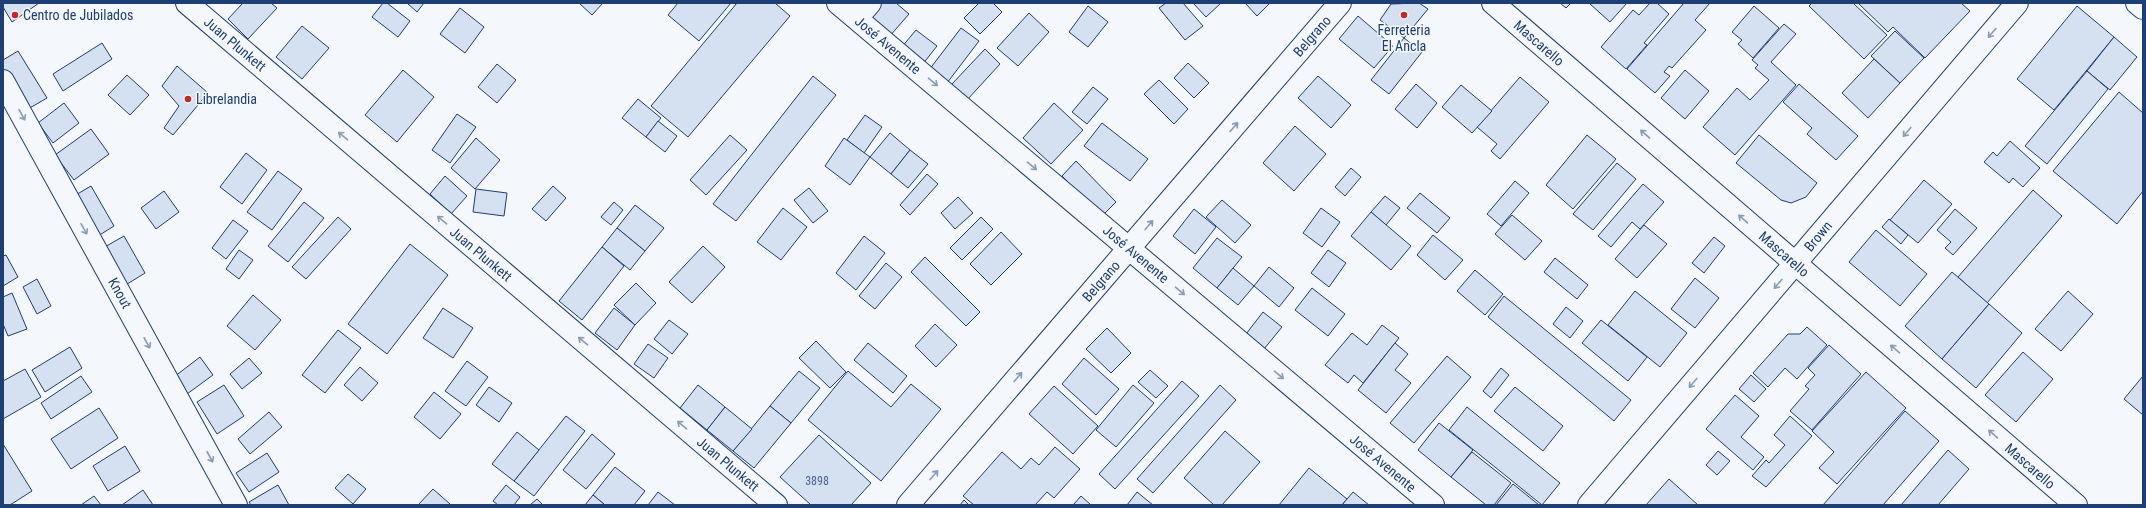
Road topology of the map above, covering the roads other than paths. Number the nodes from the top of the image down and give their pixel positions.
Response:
1 (187, 3) edge
2 (838, 3) edge
3 (1340, 3) edge
4 (1493, 3) edge
5 (2017, 3) edge
6 (2137, 3) edge
7 (2143, 8) edge
8 (864, 11) edge
9 (3, 81) edge
10 (1129, 248) junction
11 (1795, 263) junction
12 (236, 505) edge
13 (776, 505) edge
14 (908, 505) edge
15 (1433, 505) edge
16 (1589, 505) edge
17 (2076, 505) edge

13 -> 1 street, Juan Plunkett
2 - 8 street, José Avenente
10 -> 3 street, Belgrano
11 -> 4 street, Mascarello
5 -> 11 street, Brown
6 - 7 street
8 -> 10 street, José Avenente
9 -> 12 street, Knout
14 -> 10 street, Belgrano
10 -> 15 street, José Avenente
11 -> 16 street, Brown
17 -> 11 street, Mascarello

